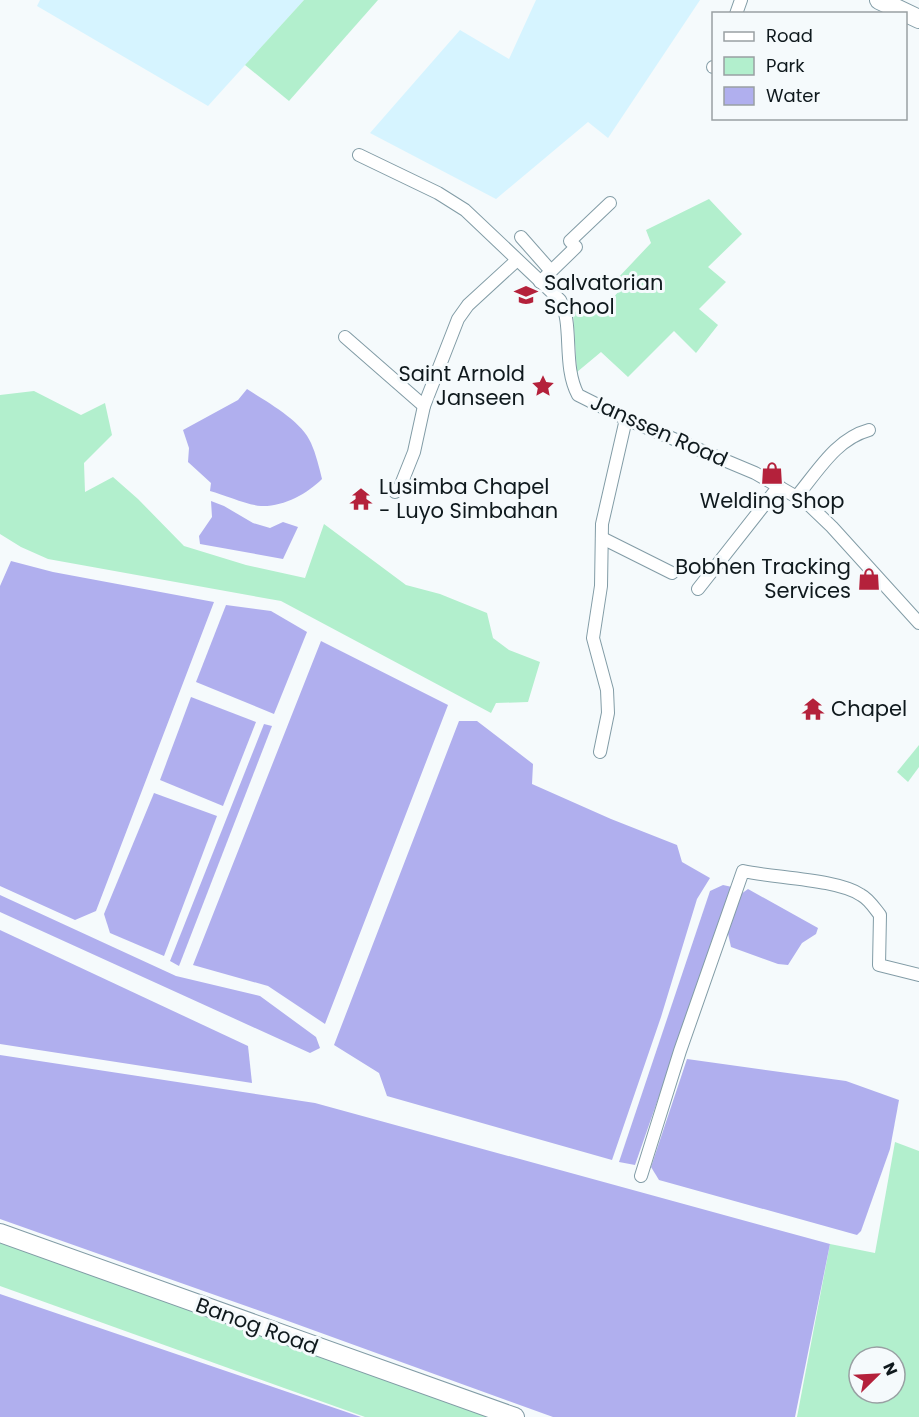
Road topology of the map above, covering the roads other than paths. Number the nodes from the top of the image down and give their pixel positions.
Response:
1 (879, 0) edge
2 (904, 12) edge
3 (359, 155) dead end
4 (610, 202) dead end
5 (521, 237) dead end
6 (517, 261) junction
7 (551, 271) junction
8 (540, 282) junction
9 (345, 337) dead end
10 (424, 406) junction
11 (626, 419) junction
12 (869, 430) dead end
13 (779, 486) junction
14 (395, 492) dead end
15 (797, 496) junction
16 (602, 538) junction
17 (672, 573) dead end
18 (698, 589) dead end
19 (919, 623) edge
20 (600, 752) dead end
21 (919, 975) edge
22 (642, 1176) dead end
23 (0, 1233) edge
24 (515, 1417) edge

1 - 2 street
3 - 6 street, Janssen Road
4 - 7 street
5 - 7 street
6 - 8 street, Janssen Road
6 - 10 street
7 - 8 street
8 - 11 street, Janssen Road
9 - 10 street
10 - 14 street
11 - 13 street, Janssen Road
11 - 16 street
12 - 15 street
13 - 15 street, Janssen Road
13 - 18 street
15 - 19 street, Janssen Road
16 - 17 street
16 - 20 street
21 - 22 street
23 - 24 street, Banog Road

